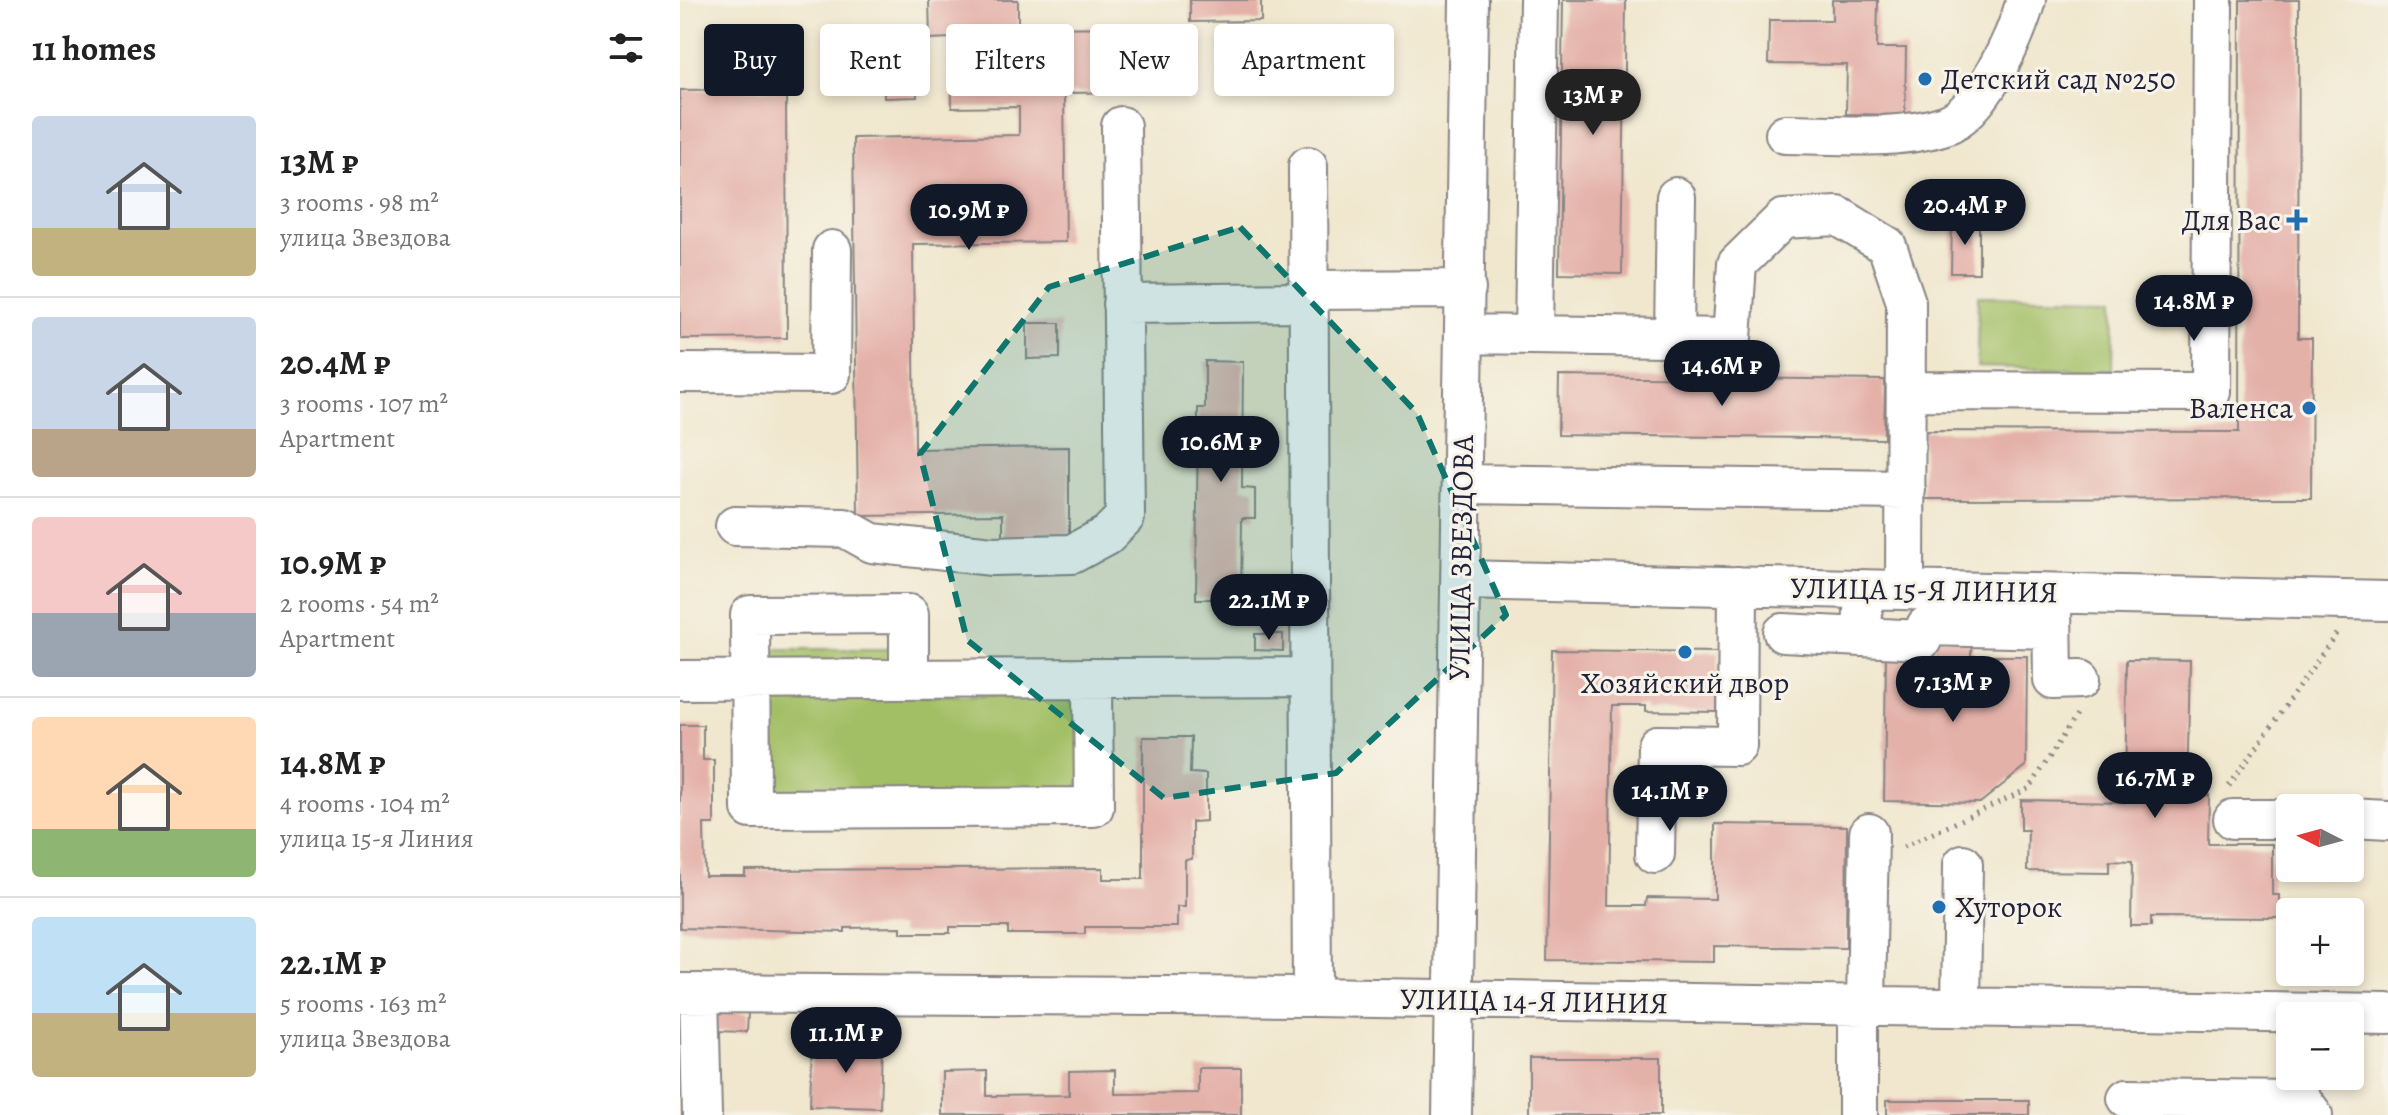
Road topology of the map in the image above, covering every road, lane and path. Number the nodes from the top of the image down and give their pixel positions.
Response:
1 (1469, 0) edge
2 (1539, 0) edge
3 (2026, 0) edge
4 (2213, 0) edge
5 (1121, 126) dead end
6 (1785, 134) dead end
7 (1308, 166) dead end
8 (1676, 197) dead end
9 (832, 250) dead end
10 (1466, 289) junction
11 (1308, 296) junction
12 (1122, 304) junction
13 (1465, 334) junction
14 (1534, 335) junction
15 (1674, 337) junction
16 (680, 373) edge
17 (1908, 391) junction
18 (1463, 484) junction
19 (1906, 490) junction
20 (735, 526) dead end
21 (1461, 580) junction
22 (1738, 586) junction
23 (1864, 589) junction
24 (1905, 589) junction
25 (2374, 600) edge
26 (2052, 611) junction
27 (1783, 633) dead end
28 (1862, 637) junction
29 (1310, 677) junction
30 (1093, 678) junction
31 (909, 679) junction
32 (680, 680) edge
33 (751, 680) junction
34 (2080, 695) joint
35 (2230, 807) joint
36 (2276, 816) edge
37 (2364, 820) edge
38 (2388, 821) edge
39 (1869, 848) joint
40 (1655, 854) dead end
41 (1963, 864) dead end
42 (689, 993) edge
43 (1312, 997) junction
44 (1454, 1000) junction
45 (1862, 1005) junction
46 (1961, 1006) junction
47 (2388, 1014) edge
48 (2127, 1098) dead end
49 (702, 1115) edge
50 (1452, 1115) edge
51 (1858, 1115) edge
52 (2313, 1115) edge

1 - 10 street, УЛИЦА ЗВЕЗДОВА
2 - 14 street
3 - 6 street
4 - 17 street
5 - 12 street
7 - 11 street
8 - 15 street
9 - 16 street
10 - 11 street
10 - 13 street, УЛИЦА ЗВЕЗДОВА
11 - 12 street
11 - 29 street
12 - 20 street
13 - 14 street
13 - 18 street, УЛИЦА ЗВЕЗДОВА
14 - 15 street
15 - 17 street
17 - 19 street
18 - 19 street
18 - 21 street, УЛИЦА ЗВЕЗДОВА
19 - 24 street
21 - 22 street, УЛИЦА 15-Я ЛИНИЯ
21 - 44 street, УЛИЦА ЗВЕЗДОВА
22 - 23 street, УЛИЦА 15-Я ЛИНИЯ
22 - 40 street
23 - 24 street, УЛИЦА 15-Я ЛИНИЯ
23 - 28 street
24 - 26 street, УЛИЦА 15-Я ЛИНИЯ
25 - 26 street, УЛИЦА 15-Я ЛИНИЯ
25 - 35 path
26 - 28 street
26 - 34 street
27 - 28 street
29 - 30 street
29 - 43 street
30 - 31 street
30 - 33 street
31 - 33 street
31 - 33 street
32 - 33 street
34 - 39 path
35 - 36 street
37 - 38 street
39 - 45 street
41 - 46 street
42 - 43 street, УЛИЦА 14-Я ЛИНИЯ
42 - 49 street
43 - 44 street, УЛИЦА 14-Я ЛИНИЯ
44 - 45 street, УЛИЦА 14-Я ЛИНИЯ
44 - 50 street, УЛИЦА ЗВЕЗДОВА
45 - 46 street, УЛИЦА 14-Я ЛИНИЯ
45 - 51 street
46 - 47 street, УЛИЦА 14-Я ЛИНИЯ
48 - 52 street

